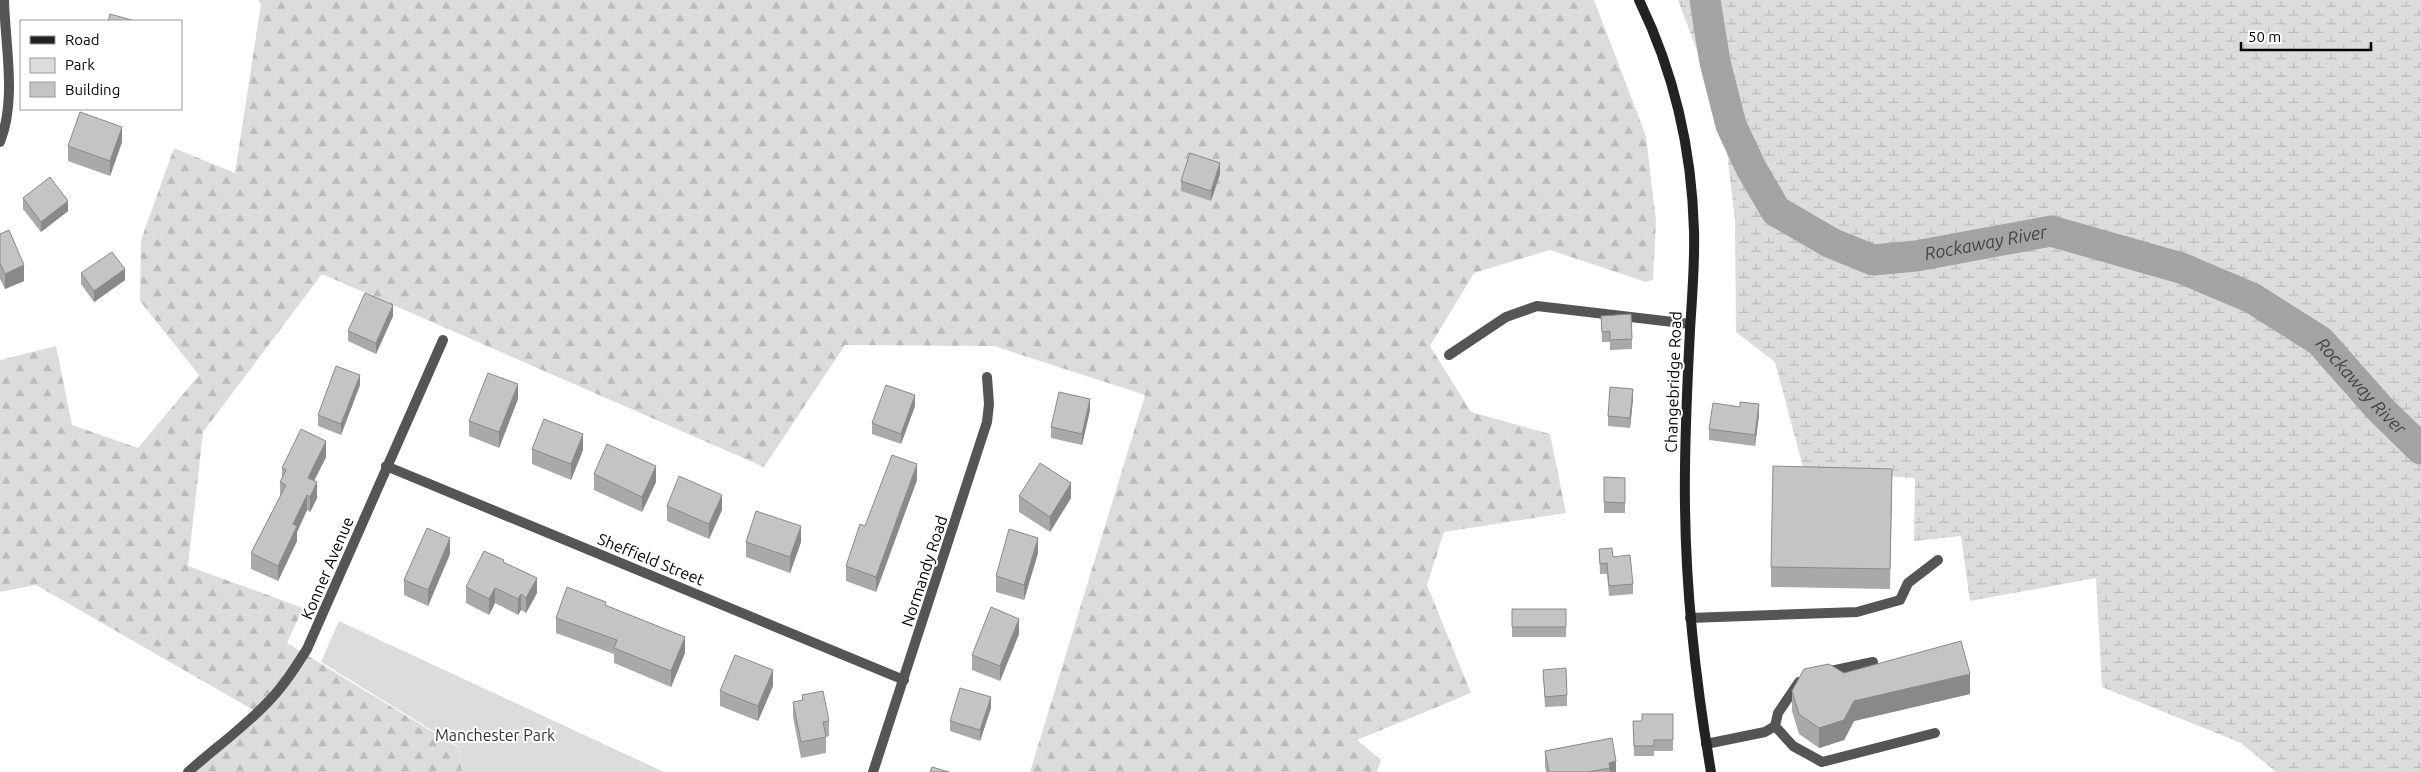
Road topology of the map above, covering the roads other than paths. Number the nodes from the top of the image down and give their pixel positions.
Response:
1 (4, 0) edge
2 (1639, 0) edge
3 (0, 142) edge
4 (1690, 324) junction
5 (443, 340) dead end
6 (1449, 355) dead end
7 (987, 377) dead end
8 (386, 466) junction
9 (1938, 560) dead end
10 (1690, 618) junction
11 (1872, 662) dead end
12 (904, 680) junction
13 (1775, 726) junction
14 (1935, 733) dead end
15 (1706, 744) junction
16 (188, 772) edge
17 (873, 772) edge
18 (1711, 772) edge

1 - 3 street
2 - 4 main road, Changebridge Road
4 - 6 street
4 - 10 main road, Changebridge Road
5 - 8 street, Konner Avenue
7 - 12 street, Normandy Road
8 - 12 street, Sheffield Street
8 - 16 street, Konner Avenue
9 - 10 street
10 - 15 main road, Changebridge Road
11 - 13 street
12 - 17 street, Normandy Road
13 - 14 street
13 - 15 street
15 - 18 main road, Changebridge Road

